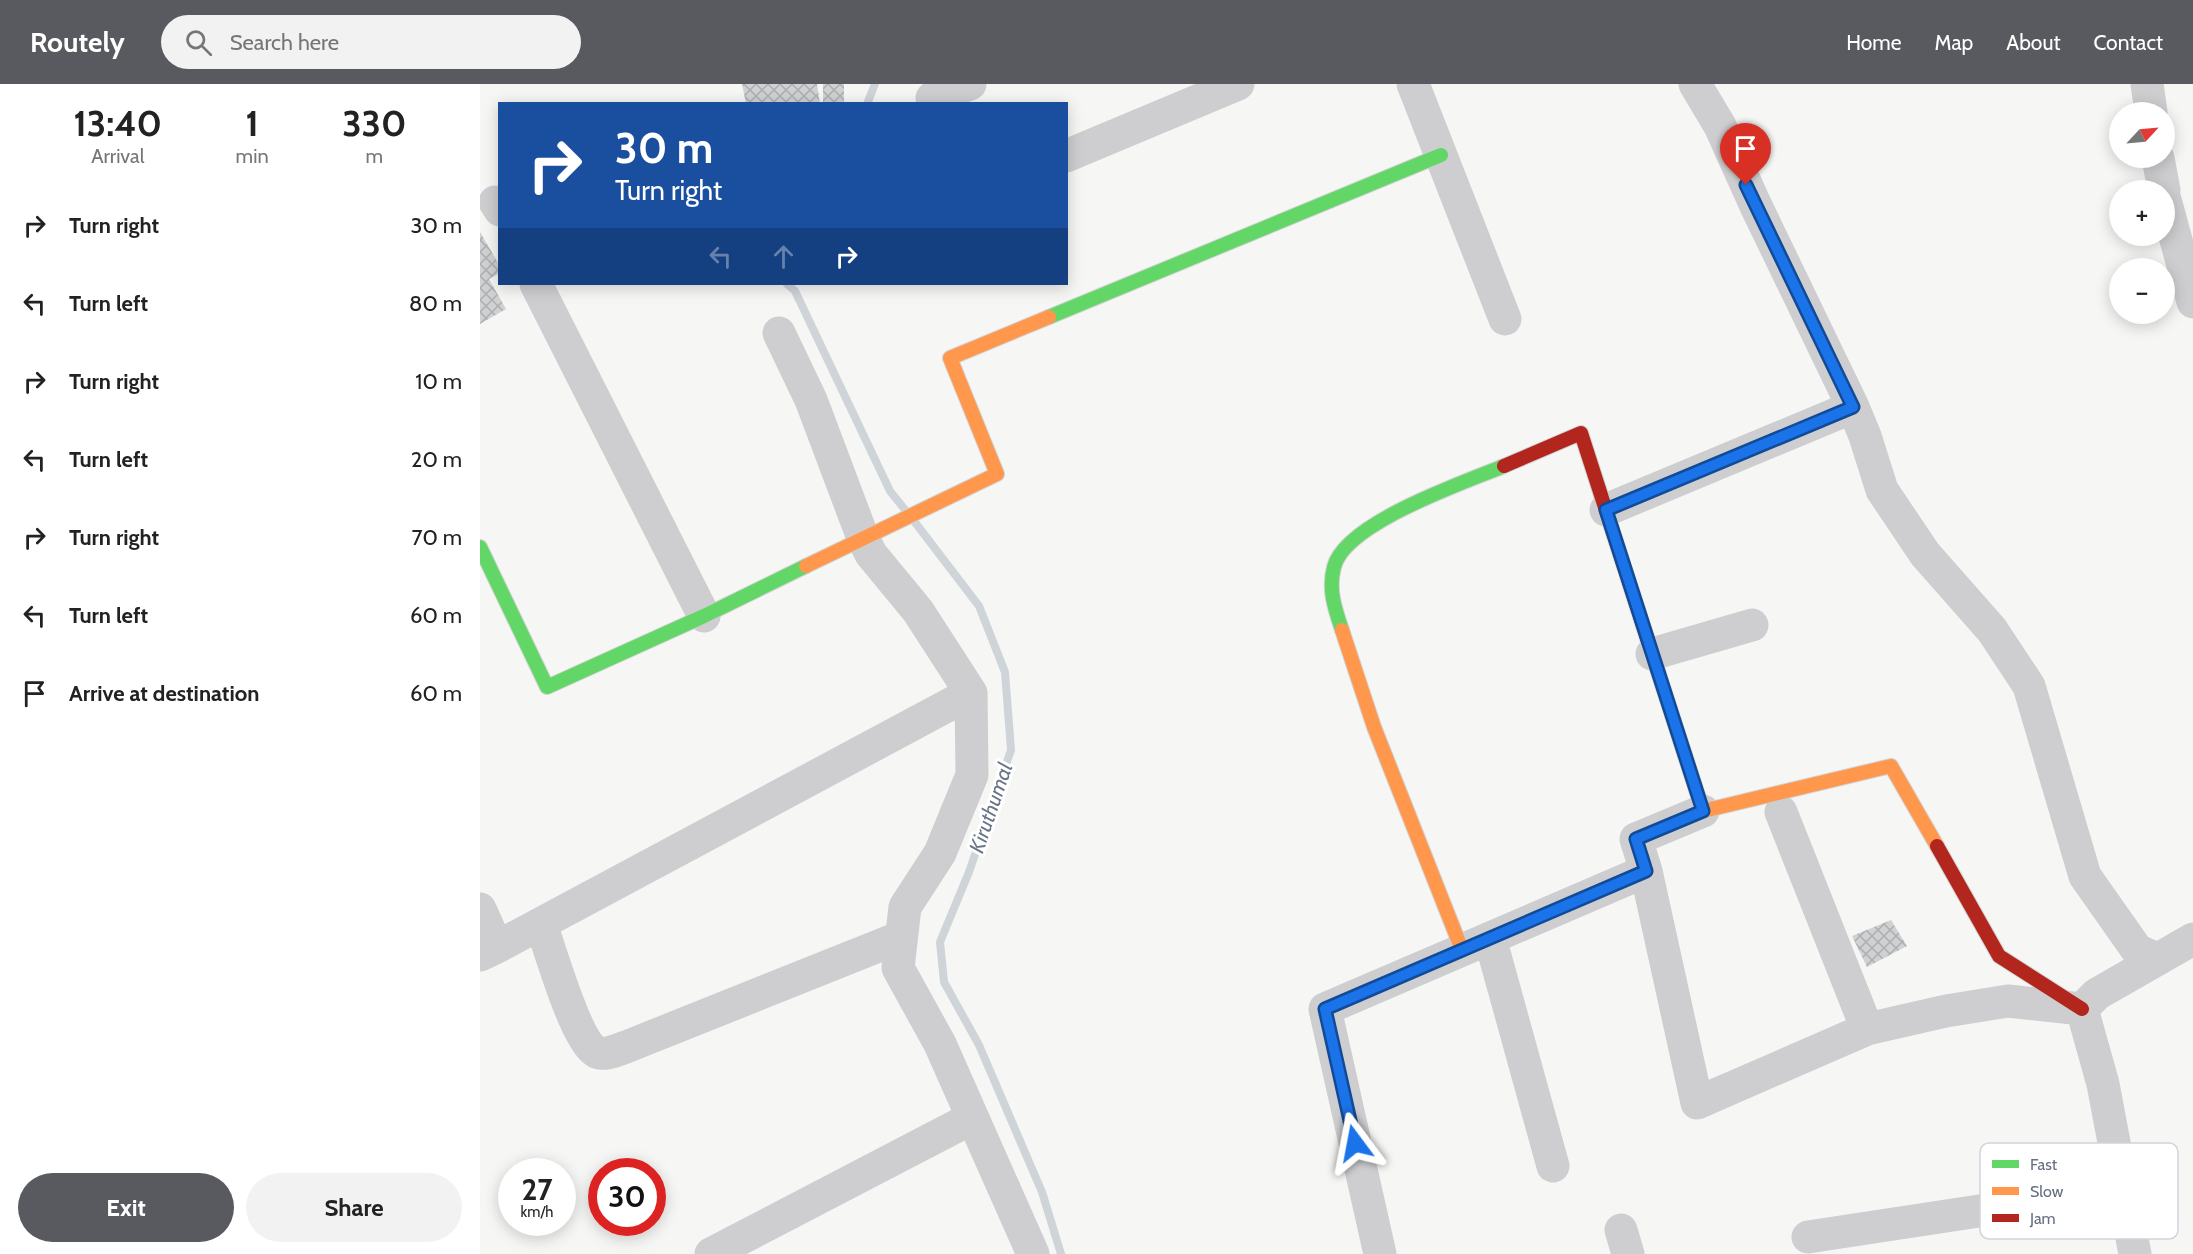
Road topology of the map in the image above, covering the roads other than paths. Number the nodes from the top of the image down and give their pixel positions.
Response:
1 (970, 84) edge
2 (1238, 84) edge
3 (1413, 84) edge
4 (1695, 84) edge
5 (2147, 84) edge
6 (932, 98) dead end
7 (2150, 102) edge
8 (1068, 155) edge
9 (1441, 155) junction
10 (2175, 236) edge
11 (537, 285) edge
12 (2193, 302) edge
13 (1505, 319) dead end
14 (780, 333) dead end
15 (1853, 407) junction
16 (1606, 510) junction
17 (863, 538) junction
18 (480, 547) edge
19 (704, 615) junction
20 (1752, 625) dead end
21 (1653, 654) junction
22 (971, 693) junction
23 (1703, 811) junction
24 (1781, 812) dead end
25 (1646, 871) junction
26 (480, 909) edge
27 (541, 924) junction
28 (902, 937) junction
29 (2193, 939) edge
30 (1476, 944) junction
31 (489, 951) edge
32 (2157, 959) junction
33 (2082, 1009) junction
34 (1868, 1029) junction
35 (972, 1118) junction
36 (2115, 1143) edge
37 (1553, 1166) dead end
38 (1980, 1211) edge
39 (1808, 1237) dead end
40 (2132, 1239) edge
41 (711, 1254) edge
42 (1033, 1254) edge
43 (1380, 1254) edge
44 (2135, 1254) edge

1 - 6 street
2 - 8 street
3 - 9 street
4 - 15 street
5 - 7 street
9 - 13 street
9 - 17 street
10 - 12 street
11 - 19 street
14 - 17 street
15 - 16 street
15 - 32 street
16 - 21 street
16 - 30 street
17 - 19 street
17 - 22 street
18 - 19 street
20 - 21 street
21 - 23 street
22 - 27 street
22 - 28 street
23 - 25 street
23 - 33 street
24 - 34 street
25 - 30 street
25 - 34 street
26 - 31 street
27 - 28 street
27 - 31 street
28 - 35 street
29 - 32 street
30 - 37 street
30 - 43 street
32 - 33 street
33 - 34 street
33 - 36 street
35 - 41 street
35 - 42 street
38 - 39 street
40 - 44 street

